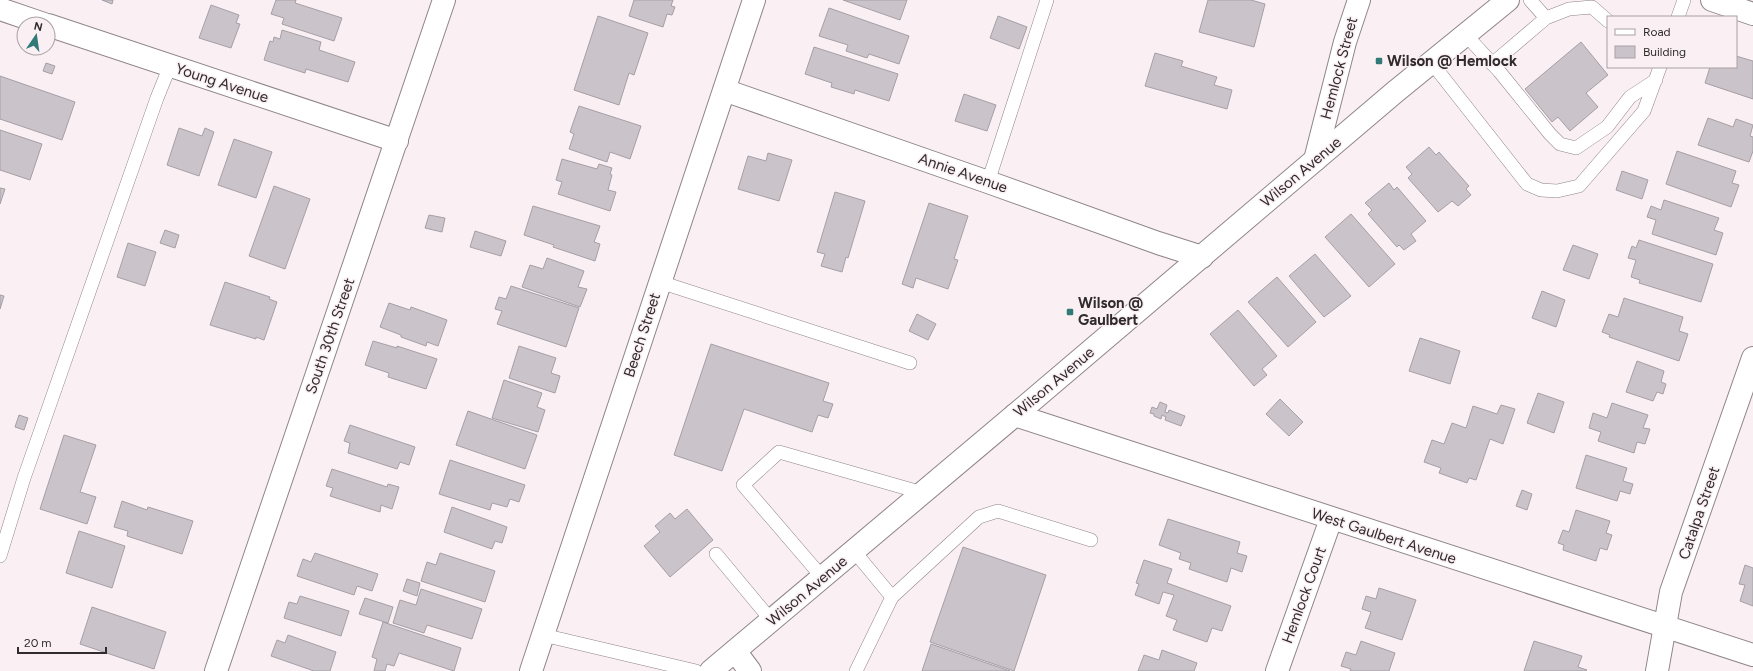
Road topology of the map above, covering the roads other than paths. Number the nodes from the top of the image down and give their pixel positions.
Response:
1 (444, 0) edge
2 (754, 0) edge
3 (1047, 0) edge
4 (1358, 0) edge
5 (1508, 0) edge
6 (1530, 0) edge
7 (1684, 0) edge
8 (1712, 0) edge
9 (1593, 3) edge
10 (0, 9) edge
11 (1753, 14) edge
12 (21, 16) edge
13 (1678, 16) edge
14 (1546, 18) junction
15 (1607, 20) edge
16 (56, 28) edge
17 (1465, 34) junction
18 (1431, 62) junction
19 (1492, 64) junction
20 (170, 66) junction
21 (1660, 68) edge
22 (1656, 80) junction
23 (724, 90) junction
24 (397, 141) junction
25 (1315, 160) junction
26 (988, 182) junction
27 (1202, 257) junction
28 (660, 282) junction
29 (1753, 358) edge
30 (910, 362) dead end
31 (1015, 415) junction
32 (923, 493) junction
33 (1331, 519) junction
34 (1091, 540) dead end
35 (854, 551) junction
36 (716, 554) dead end
37 (0, 556) edge
38 (822, 577) junction
39 (892, 597) junction
40 (771, 620) junction
41 (1666, 627) junction
42 (543, 635) junction
43 (735, 651) junction
44 (1753, 655) edge
45 (216, 671) edge
46 (531, 671) edge
47 (696, 671) edge
48 (711, 671) edge
49 (750, 671) edge
50 (856, 671) edge
51 (1277, 671) edge
52 (1657, 671) edge

1 - 24 street, South 30th Street
2 - 23 street, Beech Street
3 - 26 lane
4 - 25 street, Hemlock Street
5 - 17 street, Wilson Avenue
6 - 14 lane
7 - 13 lane
8 - 11 street
9 - 14 lane
9 - 15 lane
10 - 12 street
14 - 19 lane
16 - 20 street, Young Avenue
17 - 18 street, Wilson Avenue
17 - 19 lane
18 - 22 lane
18 - 25 street, Wilson Avenue
19 - 22 lane
20 - 24 street, Young Avenue
20 - 37 lane
21 - 22 lane
23 - 26 street, Annie Avenue
23 - 28 street, Beech Street
24 - 45 street, South 30th Street
25 - 27 street, Wilson Avenue
26 - 27 street, Annie Avenue
27 - 31 street, Wilson Avenue
28 - 30 lane
28 - 42 street, Beech Street
29 - 41 street, Catalpa Street
31 - 32 street, Wilson Avenue
31 - 33 street, West Gaulbert Avenue
32 - 35 street, Wilson Avenue
32 - 38 lane
33 - 41 street, West Gaulbert Avenue
33 - 51 street, Hemlock Court
34 - 39 lane
35 - 38 street, Wilson Avenue
35 - 39 lane
36 - 40 lane
38 - 40 street, Wilson Avenue
39 - 50 lane
40 - 43 street, Wilson Avenue
41 - 44 street, West Gaulbert Avenue
41 - 52 street, Catalpa Street
42 - 46 street, Beech Street
42 - 47 lane
43 - 48 street, Wilson Avenue
43 - 49 street

